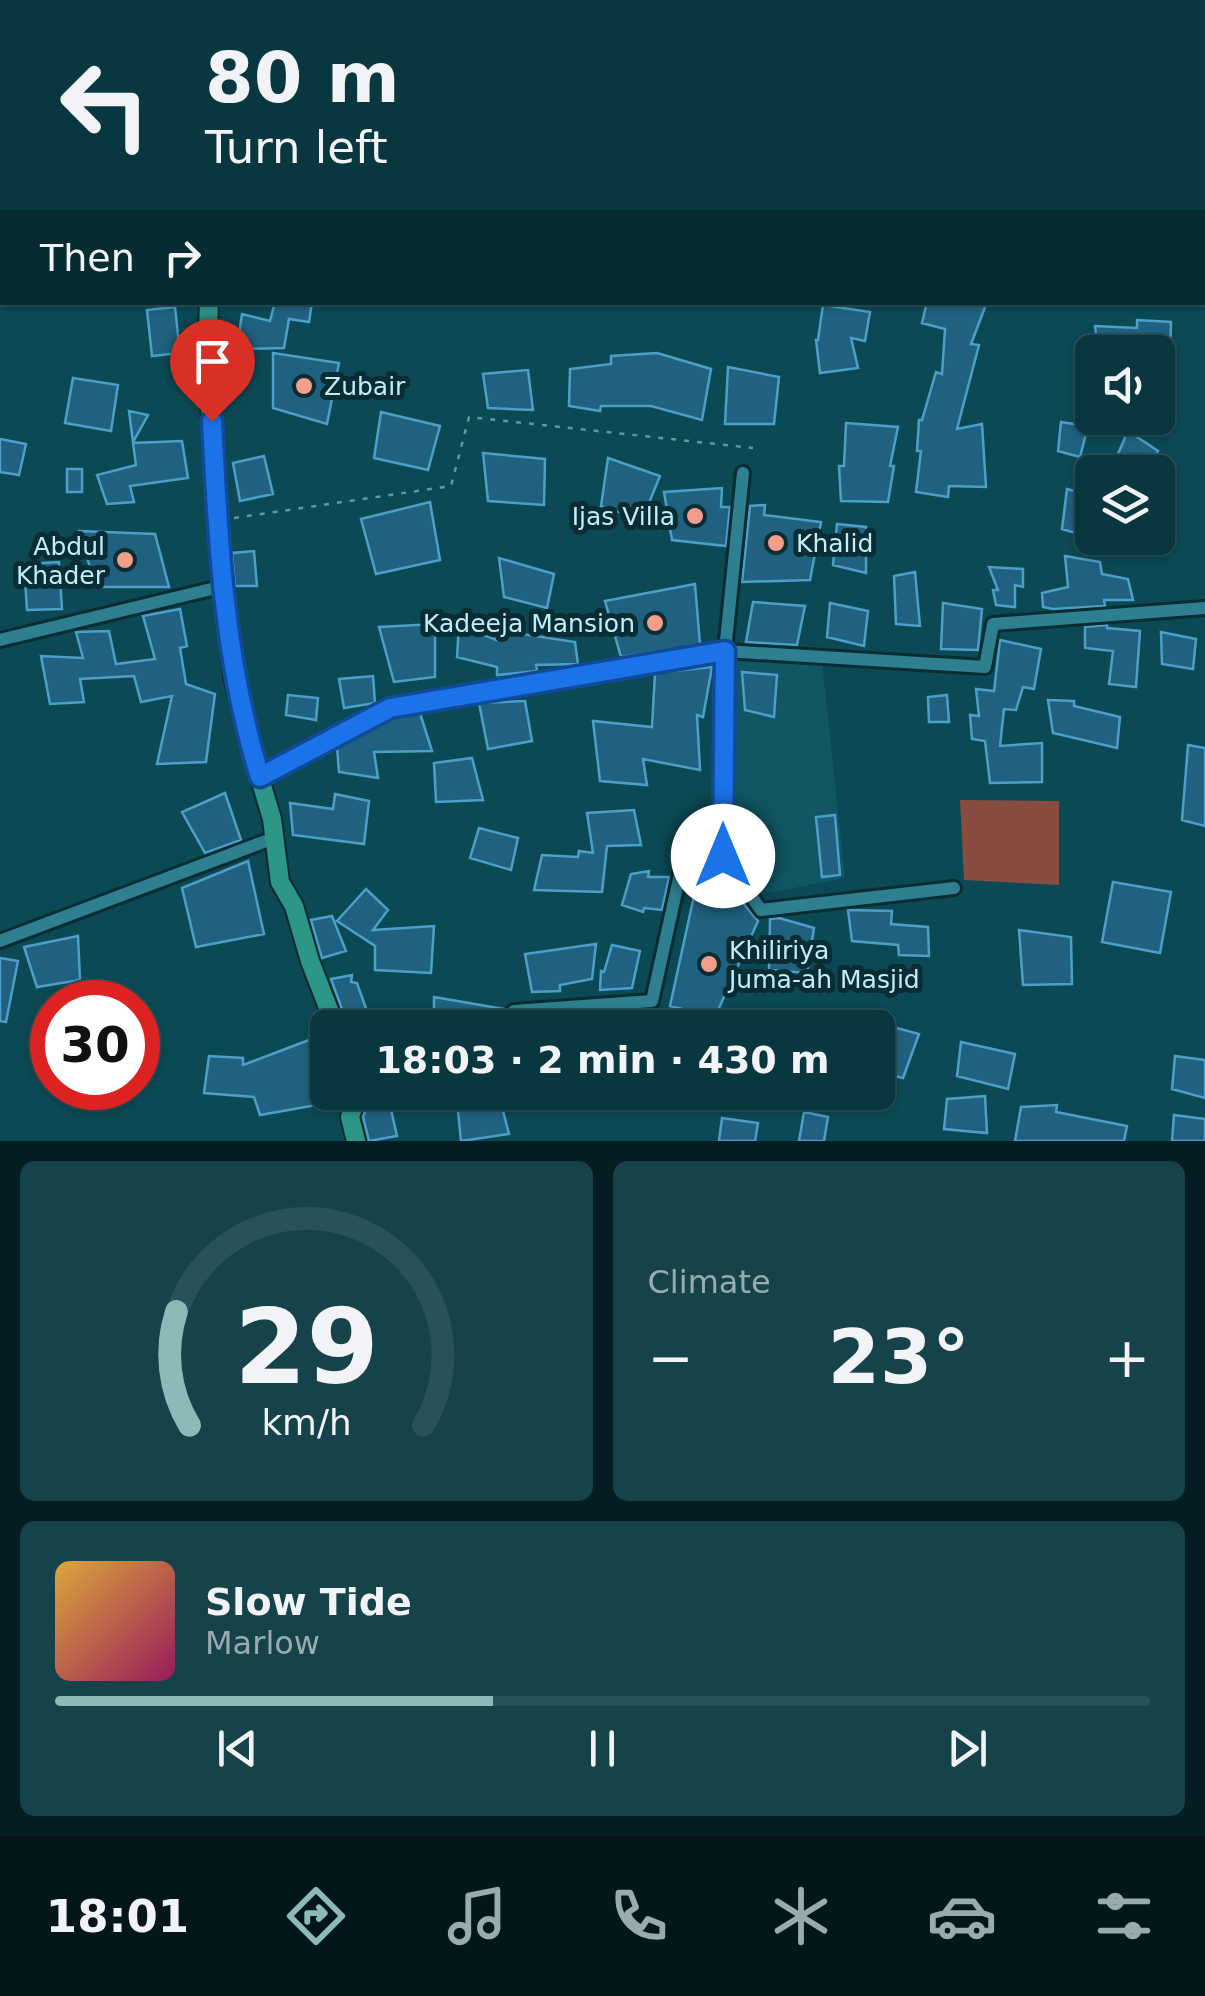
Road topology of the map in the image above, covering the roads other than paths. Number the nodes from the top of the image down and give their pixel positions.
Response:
1 (209, 305) edge
2 (742, 473) dead end
3 (224, 586) junction
4 (1205, 608) edge
5 (0, 640) edge
6 (725, 651) junction
7 (260, 777) junction
8 (274, 838) junction
9 (723, 856) junction
10 (954, 888) dead end
11 (0, 941) edge
12 (329, 1010) edge
13 (528, 1010) edge
14 (351, 1110) edge
15 (356, 1141) edge

1 - 3 main road
2 - 6 street
3 - 5 street
3 - 7 main road
4 - 6 street
6 - 7 street
6 - 9 street
7 - 8 main road
8 - 11 street
8 - 12 main road
9 - 10 street
9 - 13 street
14 - 15 main road

